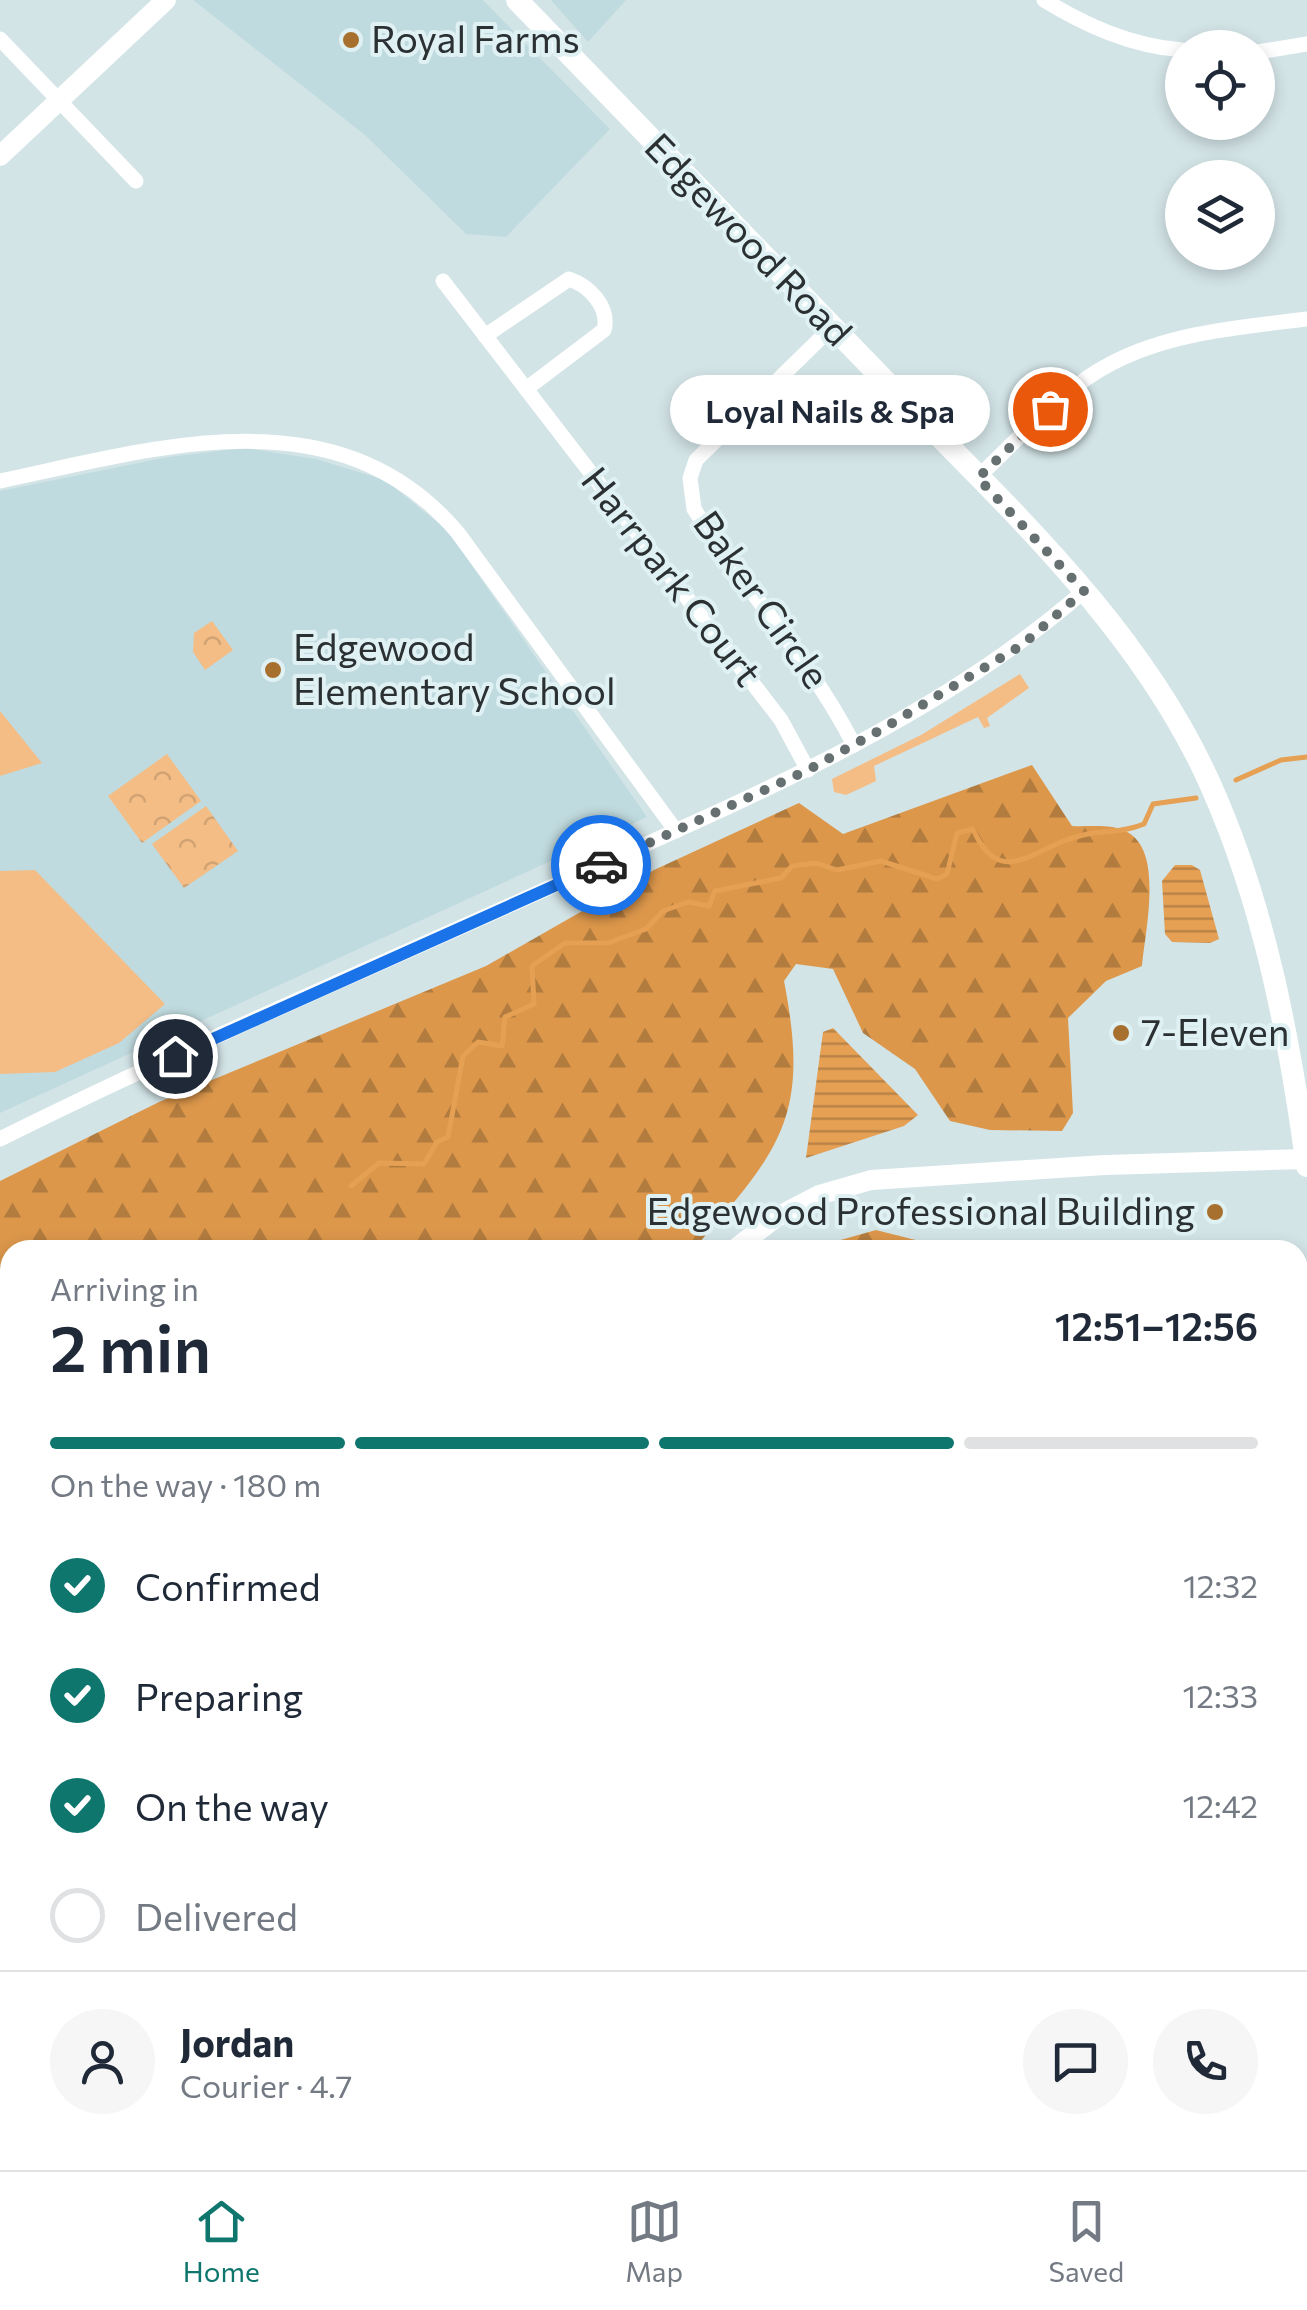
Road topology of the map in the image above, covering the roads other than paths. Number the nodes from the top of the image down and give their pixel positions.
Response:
1 (166, 0) edge
2 (517, 0) edge
3 (1044, 0) edge
4 (0, 39) edge
5 (1307, 44) edge
6 (1165, 47) edge
7 (1275, 49) edge
8 (61, 102) junction
9 (0, 156) edge
10 (136, 181) dead end
11 (443, 281) dead end
12 (1307, 319) edge
13 (832, 326) junction
14 (485, 336) junction
15 (526, 389) junction
16 (978, 478) junction
17 (0, 481) edge
18 (1084, 591) junction
19 (854, 745) junction
20 (808, 770) junction
21 (676, 831) junction
22 (1288, 1045) junction
23 (1307, 1092) edge
24 (0, 1139) edge
25 (1307, 1162) edge
26 (747, 1240) edge

1 - 8 street
2 - 13 main road, Edgewood Road
3 - 6 street
4 - 8 street
5 - 7 street
8 - 9 street
8 - 10 street
11 - 14 street, Harrpark Court
12 - 16 street
13 - 16 main road, Edgewood Road
13 - 19 street, Baker Circle
14 - 15 street, Harrpark Court
14 - 15 street
15 - 20 street, Harrpark Court
16 - 18 main road, Edgewood Road
17 - 21 street
18 - 19 street
18 - 22 main road, Edgewood Road
19 - 20 street
20 - 21 street
21 - 24 street
22 - 23 main road
22 - 25 main road, Edgewood Road
25 - 26 street

